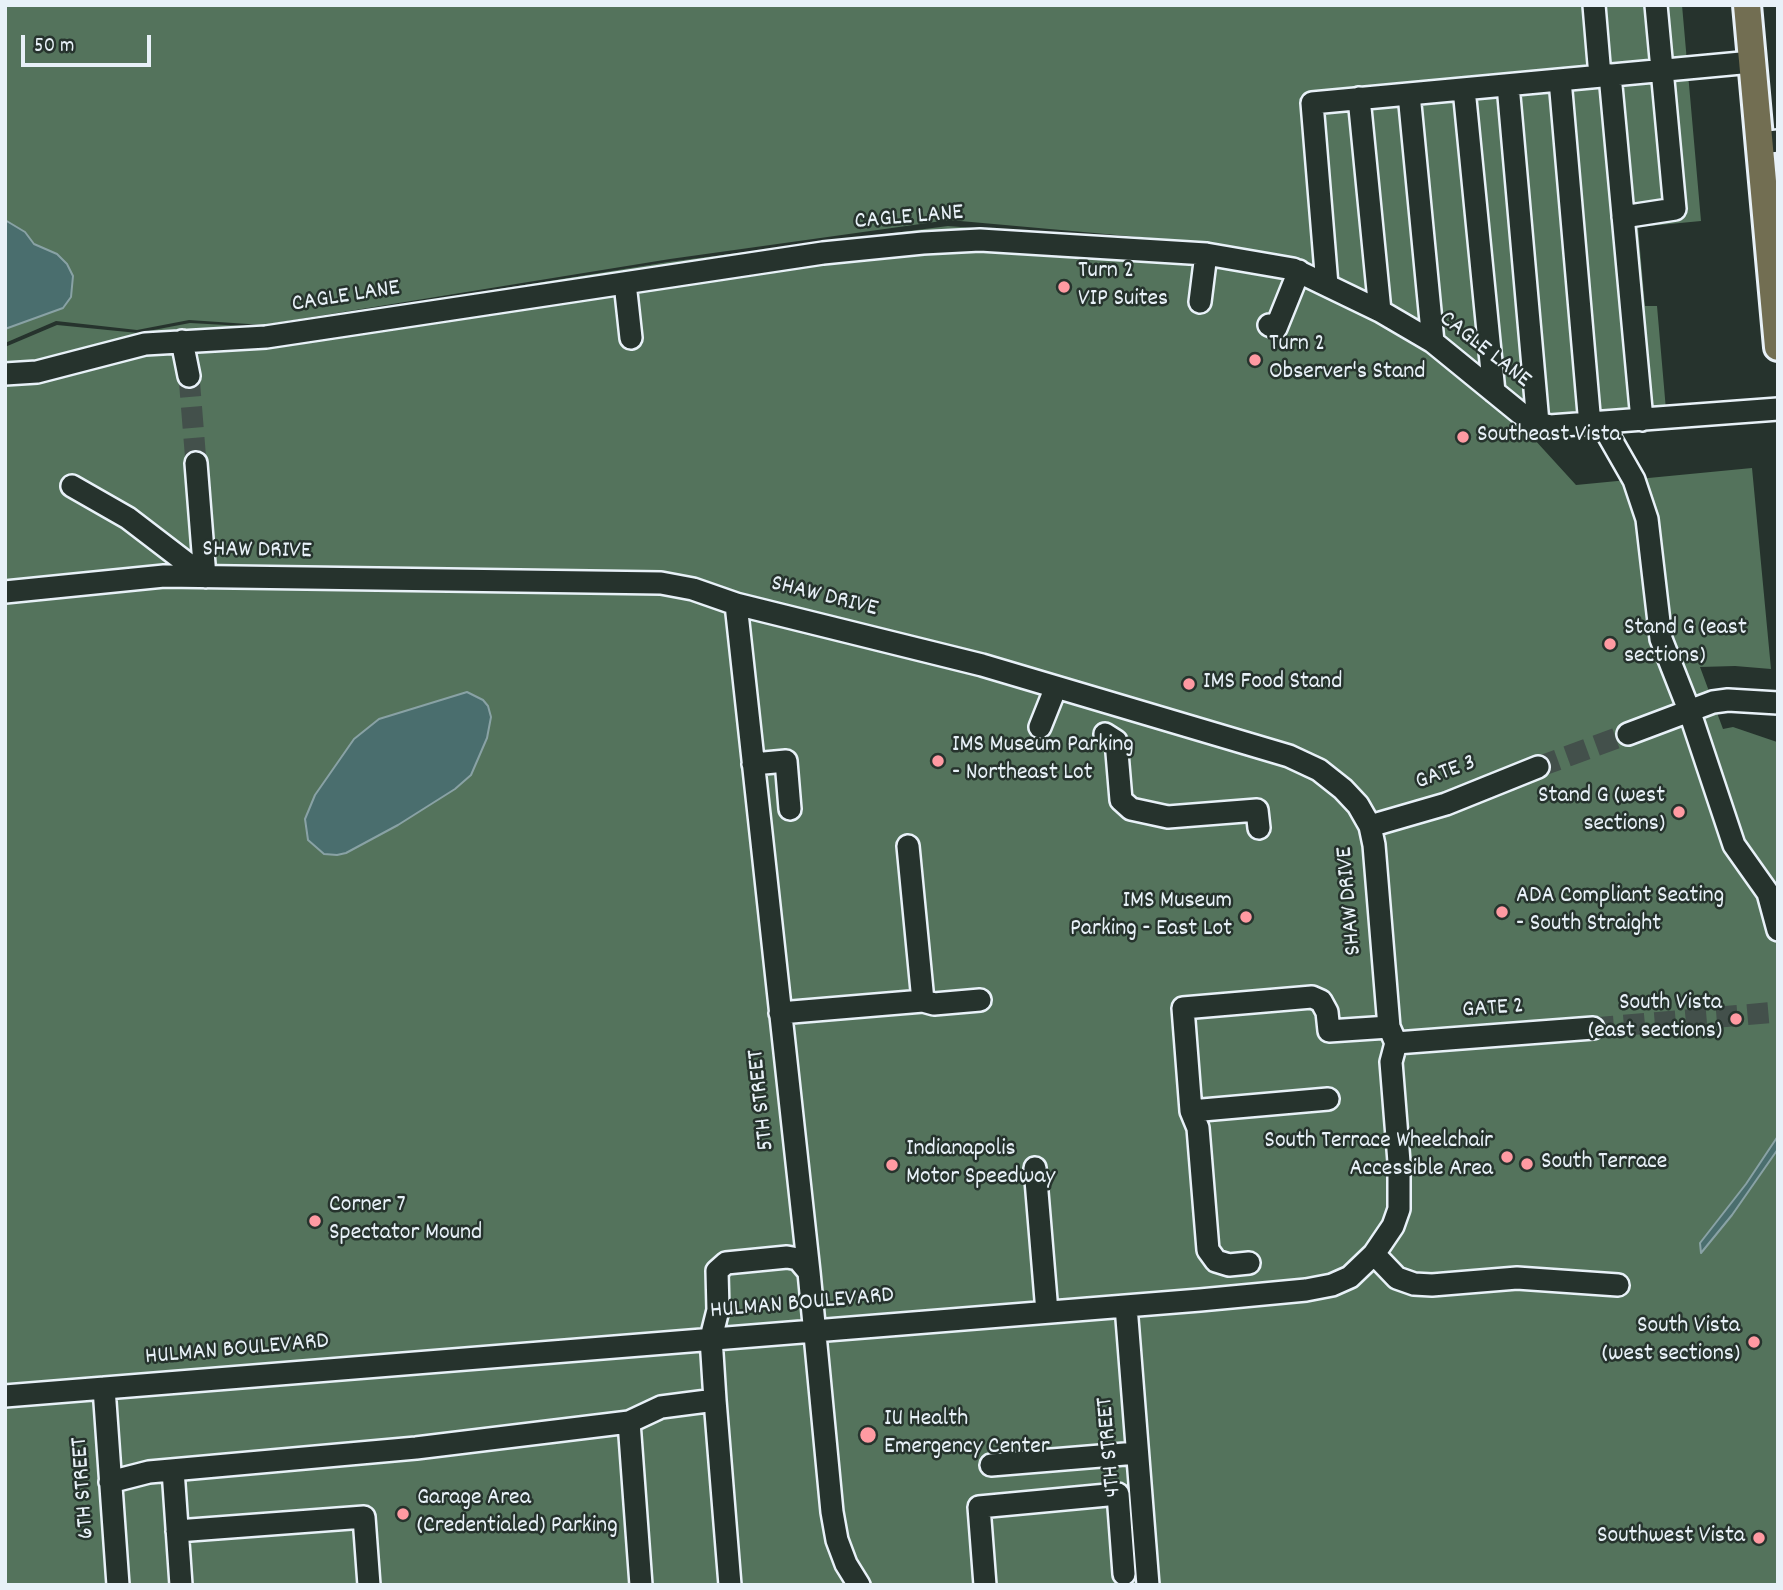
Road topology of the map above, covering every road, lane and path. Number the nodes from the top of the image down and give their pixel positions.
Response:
1 (1594, 5) edge
2 (1656, 5) edge
3 (1747, 5) edge
4 (1752, 62) junction
5 (1662, 69) junction
6 (1605, 76) junction
7 (1560, 80) junction
8 (1508, 85) junction
9 (1464, 89) junction
10 (1409, 94) junction
11 (1359, 99) junction
12 (1769, 142) edge
13 (1623, 217) junction
14 (1206, 254) junction
15 (1299, 271) junction
16 (1775, 278) edge
17 (625, 282) junction
18 (1327, 285) junction
19 (1200, 302) dead end
20 (1380, 311) junction
21 (1269, 325) dead end
22 (631, 338) dead end
23 (182, 341) junction
24 (1433, 342) junction
25 (1778, 347) edge
26 (5, 374) edge
27 (189, 376) tunnel mouth
28 (1494, 392) junction
29 (1778, 409) edge
30 (1642, 420) junction
31 (1538, 423) junction
32 (1596, 424) junction
33 (196, 463) tunnel mouth
34 (72, 486) dead end
35 (205, 577) junction
36 (5, 592) edge
37 (736, 604) junction
38 (1056, 687) junction
39 (1778, 703) edge
40 (1689, 710) junction
41 (1040, 727) dead end
42 (1105, 734) dead end
43 (1628, 734) tunnel mouth
44 (753, 764) junction
45 (1538, 767) tunnel mouth
46 (790, 809) dead end
47 (1258, 819) dead end
48 (1169, 826) junction
49 (1370, 826) junction
50 (1148, 827) dead end
51 (908, 846) dead end
52 (1778, 930) edge
53 (980, 1000) dead end
54 (923, 1001) junction
55 (780, 1013) junction
56 (1593, 1028) tunnel mouth
57 (1392, 1035) junction
58 (1328, 1099) dead end
59 (1192, 1111) junction
60 (1035, 1168) dead end
61 (1374, 1254) junction
62 (1249, 1263) dead end
63 (809, 1272) junction
64 (1618, 1285) dead end
65 (1126, 1306) junction
66 (1047, 1312) junction
67 (815, 1330) junction
68 (711, 1338) junction
69 (104, 1388) junction
70 (5, 1396) edge
71 (715, 1400) junction
72 (629, 1422) junction
73 (1138, 1453) junction
74 (991, 1465) dead end
75 (173, 1470) junction
76 (110, 1482) junction
77 (177, 1531) junction
78 (1124, 1574) dead end
79 (118, 1585) edge
80 (181, 1585) edge
81 (369, 1585) edge
82 (642, 1585) edge
83 (730, 1585) edge
84 (857, 1585) edge
85 (985, 1585) edge
86 (1148, 1585) edge

1 - 6 street
2 - 5 street
3 - 4 main road
4 - 5 street
4 - 12 main road
5 - 6 street
5 - 13 street
6 - 7 street
6 - 13 street
7 - 8 street
7 - 32 street
8 - 9 street
8 - 31 street
9 - 10 street
9 - 28 street
10 - 11 street
10 - 24 street
11 - 18 street
11 - 20 street
12 - 16 main road
13 - 30 street
14 - 15 street, CAGLE LANE
14 - 17 street, CAGLE LANE
14 - 19 street
15 - 18 street, CAGLE LANE
15 - 21 street
16 - 25 main road
17 - 22 street
17 - 23 street, CAGLE LANE
18 - 20 street, CAGLE LANE
20 - 24 street, CAGLE LANE
23 - 26 street, CAGLE LANE
23 - 27 street
24 - 28 street, CAGLE LANE
28 - 31 street, CAGLE LANE
29 - 30 street, CAGLE LANE
30 - 32 street, CAGLE LANE
31 - 32 street, CAGLE LANE
32 - 40 street
33 - 35 street
34 - 35 street
35 - 36 street, SHAW DRIVE
35 - 37 street, SHAW DRIVE
37 - 38 street, SHAW DRIVE
37 - 44 street, 5TH STREET
38 - 41 street
38 - 49 street, SHAW DRIVE
39 - 40 street
40 - 43 street
40 - 52 street
42 - 48 street
44 - 46 street
44 - 55 street, 5TH STREET
45 - 49 street, GATE 3
47 - 48 street
48 - 50 street
49 - 57 street, SHAW DRIVE
51 - 54 street
53 - 54 street
54 - 55 street
55 - 63 street, 5TH STREET
56 - 57 street, GATE 2
57 - 59 street, GATE 2
57 - 61 street, HULMAN BOULEVARD
58 - 59 street
59 - 62 street
60 - 66 street
61 - 64 street
61 - 65 street, HULMAN BOULEVARD
63 - 67 street, 5TH STREET
63 - 68 street
65 - 66 street, HULMAN BOULEVARD
65 - 73 street, 4TH STREET
66 - 67 street, HULMAN BOULEVARD
67 - 68 street, HULMAN BOULEVARD
67 - 84 street, 5TH STREET
68 - 69 street, HULMAN BOULEVARD
68 - 71 street
69 - 70 street, HULMAN BOULEVARD
69 - 76 street, 6TH STREET
71 - 72 street
71 - 83 street
72 - 75 street
72 - 82 street
73 - 74 street
73 - 86 street, 4TH STREET
75 - 76 street
75 - 77 street
76 - 79 street, 6TH STREET
77 - 80 street
77 - 81 street
78 - 85 street

